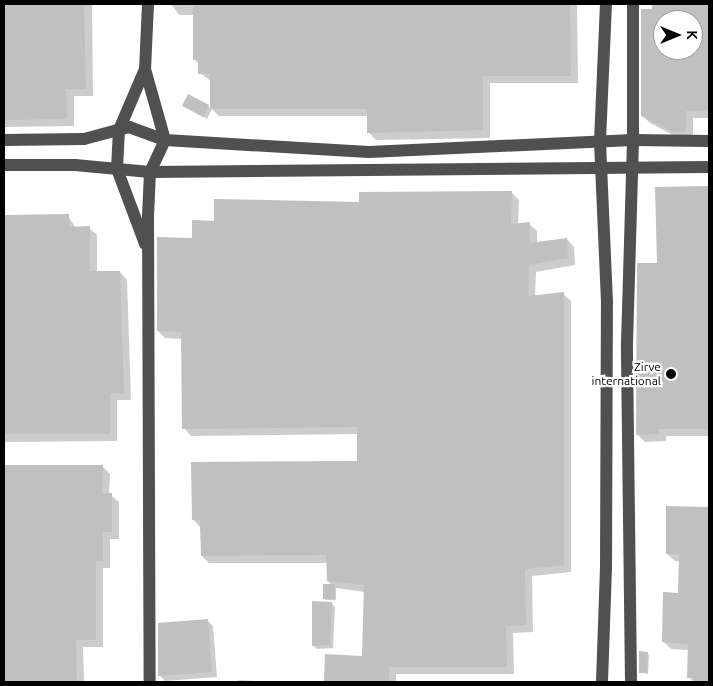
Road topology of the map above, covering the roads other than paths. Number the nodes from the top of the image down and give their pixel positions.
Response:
1 (148, 4) edge
2 (606, 4) edge
3 (633, 4) edge
4 (145, 69) junction
5 (118, 130) junction
6 (4, 140) edge
7 (164, 140) junction
8 (633, 140) junction
9 (600, 141) junction
10 (709, 141) edge
11 (4, 165) edge
12 (601, 167) junction
13 (709, 167) edge
14 (117, 169) junction
15 (632, 169) junction
16 (150, 172) junction
17 (149, 252) junction
18 (150, 682) edge
19 (602, 682) edge
20 (631, 682) edge

1 - 4 street
2 - 9 street
3 - 8 street
4 - 5 street
4 - 7 street
5 - 6 street
5 - 7 street
5 - 14 street
7 - 9 street
7 - 16 street
8 - 9 street
8 - 10 street
8 - 15 street
9 - 12 street
11 - 14 street
12 - 15 street
12 - 16 street
12 - 19 street
13 - 15 street
14 - 16 street
14 - 17 street
15 - 20 street
16 - 17 street
17 - 18 street

